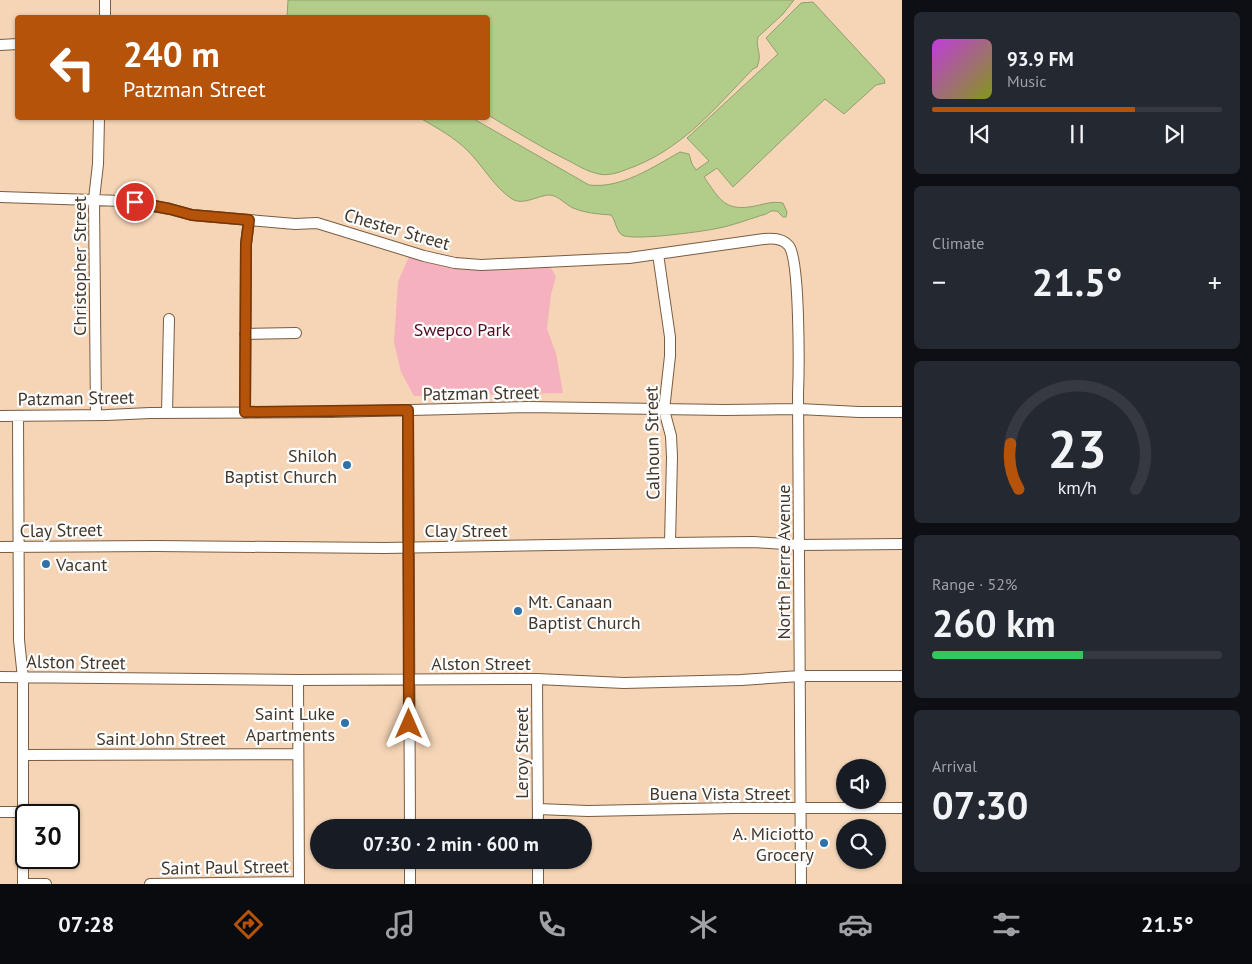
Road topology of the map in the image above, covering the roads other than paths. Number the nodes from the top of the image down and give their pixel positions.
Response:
1 (105, 0) edge
2 (105, 15) edge
3 (15, 44) edge
4 (0, 45) edge
5 (99, 120) edge
6 (0, 197) edge
7 (94, 199) junction
8 (249, 220) junction
9 (786, 242) joint
10 (658, 254) junction
11 (169, 319) dead end
12 (296, 333) dead end
13 (245, 334) junction
14 (408, 410) junction
15 (664, 410) junction
16 (798, 410) junction
17 (245, 412) junction
18 (902, 412) edge
19 (167, 413) junction
20 (96, 415) junction
21 (0, 416) edge
22 (18, 416) junction
23 (670, 543) junction
24 (902, 544) edge
25 (799, 545) junction
26 (0, 547) edge
27 (19, 547) junction
28 (409, 547) junction
29 (800, 676) junction
30 (902, 676) edge
31 (0, 677) edge
32 (23, 678) junction
33 (409, 679) junction
34 (537, 679) junction
35 (298, 680) junction
36 (298, 754) junction
37 (23, 755) junction
38 (24, 804) edge
39 (902, 808) edge
40 (538, 809) junction
41 (800, 809) junction
42 (0, 812) edge
43 (15, 812) edge
44 (410, 819) edge
45 (538, 819) edge
46 (24, 869) edge
47 (410, 869) edge
48 (538, 869) edge
49 (299, 883) edge
50 (24, 884) edge
51 (46, 884) edge
52 (150, 884) edge
53 (410, 884) edge
54 (538, 884) edge
55 (801, 884) edge

1 - 2 street
3 - 4 street
5 - 7 street, Christopher Street
6 - 7 street, Chester Street
7 - 8 street, Chester Street
7 - 20 street, Christopher Street
8 - 10 street, Chester Street
8 - 13 street
9 - 10 street, Chester Street
9 - 16 street, North Pierre Avenue
10 - 15 street, Calhoun Street
11 - 19 street
12 - 13 street
13 - 17 street
14 - 15 street, Patzman Street
14 - 17 street, Patzman Street
14 - 28 street
15 - 16 street, Patzman Street
15 - 23 street, Calhoun Street
16 - 18 street, Patzman Street
16 - 25 street, North Pierre Avenue
17 - 19 street, Patzman Street
19 - 20 street, Patzman Street
20 - 22 street, Patzman Street
21 - 22 street, Patzman Street
22 - 27 street
23 - 25 street, Clay Street
23 - 28 street, Clay Street
24 - 25 street, Clay Street
25 - 29 street, North Pierre Avenue
26 - 27 street, Clay Street
27 - 28 street, Clay Street
27 - 32 street
28 - 33 street
29 - 30 street, Alston Street
29 - 34 street, Alston Street
29 - 41 street, North Pierre Avenue
31 - 32 street, Alston Street
32 - 35 street, Alston Street
32 - 37 street
33 - 34 street, Alston Street
33 - 35 street, Alston Street
33 - 44 street
34 - 40 street, Leroy Street
35 - 36 street
36 - 37 street, Saint John Street
36 - 49 street
37 - 38 street
39 - 41 street, Buena Vista Street
40 - 41 street, Buena Vista Street
40 - 45 street, Leroy Street
41 - 55 street, North Pierre Avenue
42 - 43 street
46 - 50 street
47 - 53 street
48 - 54 street
49 - 52 street, Saint Paul Street
50 - 51 street

